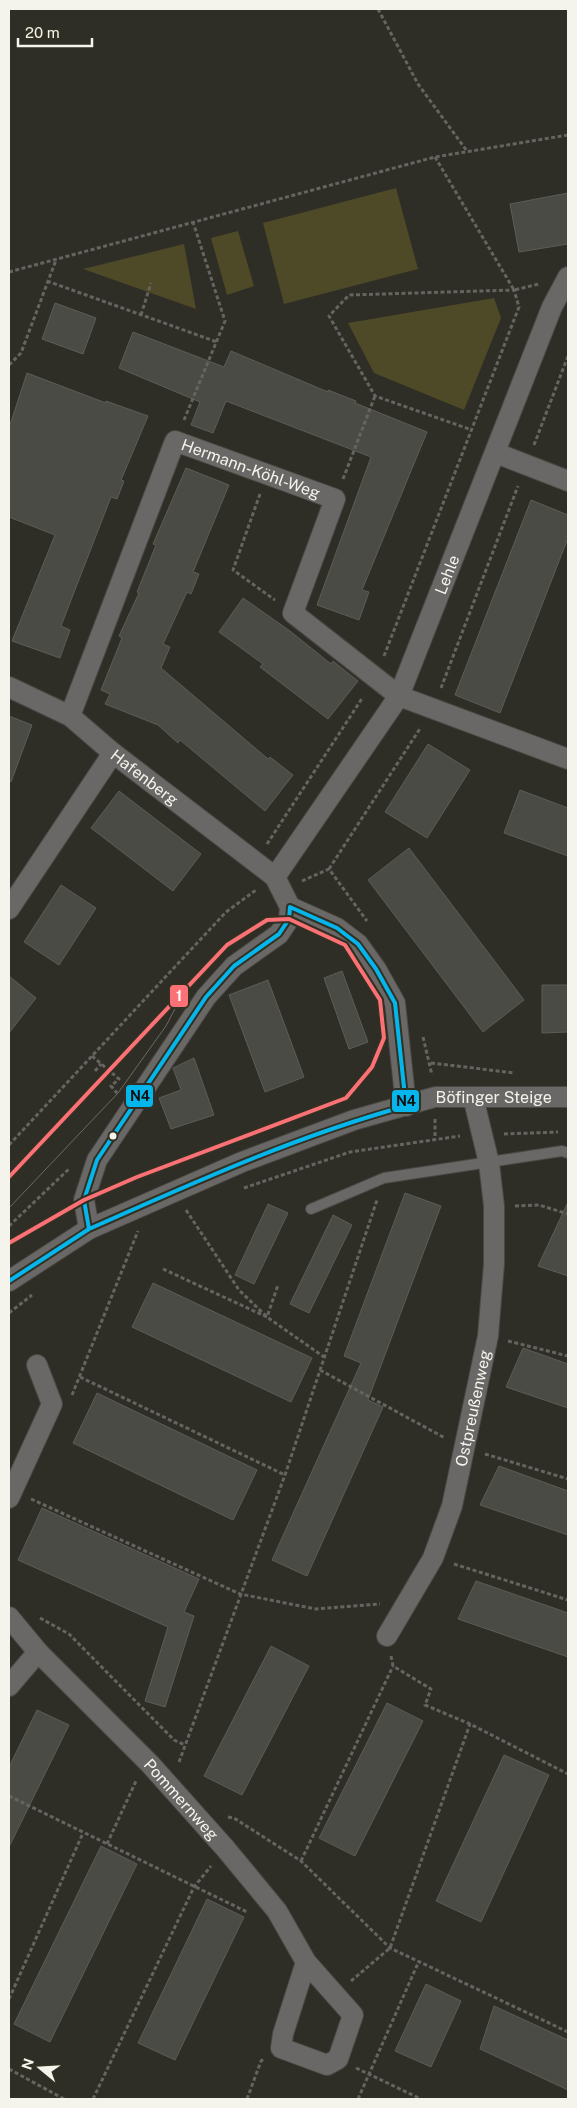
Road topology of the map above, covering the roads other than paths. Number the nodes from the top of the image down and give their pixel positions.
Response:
1 (567, 277) edge
2 (496, 453) junction
3 (568, 481) edge
4 (9, 687) edge
5 (399, 696) junction
6 (70, 716) junction
7 (113, 753) junction
8 (568, 759) edge
9 (275, 877) junction
10 (11, 902) edge
11 (290, 907) junction
12 (568, 1096) edge
13 (473, 1097) junction
14 (406, 1106) junction
15 (568, 1153) edge
16 (489, 1163) junction
17 (311, 1209) dead end
18 (89, 1229) junction
19 (9, 1282) edge
20 (37, 1365) dead end
21 (10, 1494) edge
22 (9, 1617) edge
23 (387, 1636) road end
24 (38, 1652) junction
25 (9, 1686) edge
26 (306, 1962) junction

1 - 2 street, Lehle
2 - 3 street
2 - 5 street, Lehle
4 - 6 street, Hafenberg
5 - 6 street, Hermann-Köhl-Weg
5 - 8 street
5 - 9 street, Lehle
6 - 7 street, Hafenberg
7 - 9 street, Hafenberg
7 - 10 street
9 - 11 street
11 - 14 street
11 - 18 street
12 - 13 street, Böfinger Steige
13 - 14 street, Böfinger Steige
13 - 16 street, Ostpreußenweg
14 - 18 street, Böfinger Steige
15 - 16 lane
16 - 17 lane
16 - 23 street, Ostpreußenweg
18 - 19 street, Böfinger Steige
20 - 21 street
22 - 24 street, Pommernweg
24 - 25 street
24 - 26 street, Pommernweg
26 - 26 street, Pommernweg

